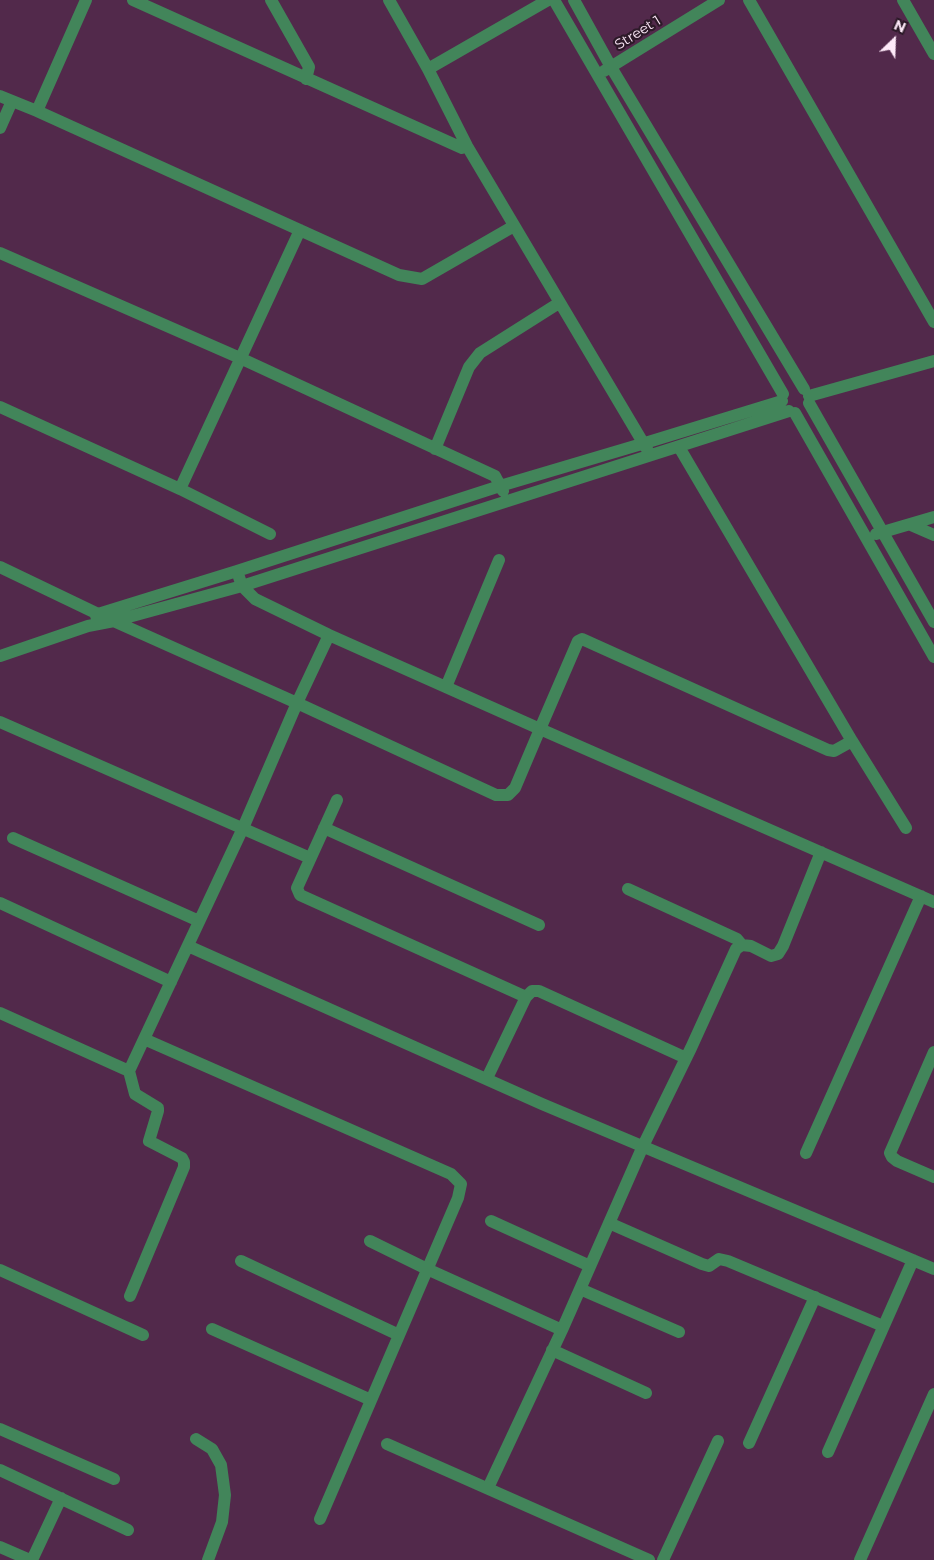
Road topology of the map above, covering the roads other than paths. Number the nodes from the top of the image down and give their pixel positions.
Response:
1 (86, 0) edge
2 (133, 0) edge
3 (271, 0) edge
4 (389, 0) edge
5 (548, 0) edge
6 (554, 0) edge
7 (574, 0) edge
8 (719, 0) edge
9 (749, 0) edge
10 (903, 0) edge
11 (934, 54) edge
12 (611, 67) junction
13 (428, 69) junction
14 (598, 75) junction
15 (306, 79) junction
16 (0, 96) edge
17 (12, 101) junction
18 (37, 111) junction
19 (0, 128) edge
20 (467, 146) junction
21 (514, 226) junction
22 (300, 230) junction
23 (0, 253) edge
24 (559, 303) junction
25 (934, 322) edge
26 (240, 358) junction
27 (934, 361) edge
28 (808, 396) junction
29 (788, 405) junction
30 (0, 407) edge
31 (645, 443) junction
32 (679, 446) junction
33 (435, 449) junction
34 (650, 456) junction
35 (500, 486) junction
36 (180, 489) junction
37 (506, 502) junction
38 (934, 517) edge
39 (911, 525) junction
40 (883, 532) junction
41 (270, 534) dead end
42 (934, 535) edge
43 (866, 538) junction
44 (499, 560) dead end
45 (0, 567) edge
46 (237, 571) junction
47 (242, 586) junction
48 (98, 614) junction
49 (114, 621) junction
50 (934, 622) edge
51 (88, 626) junction
52 (330, 635) junction
53 (0, 656) edge
54 (934, 657) edge
55 (446, 687) junction
56 (297, 703) junction
57 (0, 722) edge
58 (540, 729) junction
59 (852, 741) junction
60 (336, 800) dead end
61 (243, 828) junction
62 (324, 828) junction
63 (906, 828) dead end
64 (13, 838) dead end
65 (821, 852) junction
66 (310, 858) junction
67 (628, 889) dead end
68 (921, 896) junction
69 (0, 902) edge
70 (934, 902) edge
71 (199, 921) junction
72 (539, 925) dead end
73 (742, 945) junction
74 (188, 946) junction
75 (171, 982) junction
76 (526, 997) junction
77 (0, 1012) edge
78 (144, 1039) junction
79 (934, 1052) edge
80 (686, 1058) junction
81 (129, 1071) junction
82 (489, 1074) dead end
83 (643, 1146) junction
84 (806, 1153) dead end
85 (934, 1177) edge
86 (491, 1221) dead end
87 (609, 1223) junction
88 (370, 1241) dead end
89 (914, 1260) junction
90 (241, 1261) dead end
91 (590, 1266) junction
92 (427, 1269) junction
93 (934, 1269) edge
94 (0, 1270) edge
95 (580, 1289) junction
96 (130, 1296) dead end
97 (814, 1297) junction
98 (883, 1326) junction
99 (212, 1329) dead end
100 (562, 1330) junction
101 (680, 1332) dead end
102 (144, 1335) dead end
103 (398, 1335) junction
104 (552, 1350) junction
105 (646, 1393) dead end
106 (934, 1394) edge
107 (370, 1400) junction
108 (0, 1429) edge
109 (196, 1439) dead end
110 (718, 1441) dead end
111 (749, 1443) dead end
112 (387, 1444) dead end
113 (828, 1452) dead end
114 (0, 1470) edge
115 (114, 1479) dead end
116 (488, 1488) junction
117 (61, 1498) junction
118 (320, 1519) dead end
119 (128, 1530) dead end
120 (0, 1547) edge
121 (31, 1560) edge
122 (208, 1560) edge
123 (649, 1560) edge
124 (663, 1560) edge
125 (860, 1560) edge

1 - 18 street
2 - 15 street
3 - 15 street
4 - 13 street
5 - 13 street
6 - 14 street
7 - 12 street
8 - 12 street, Street 1
9 - 25 street
10 - 11 street
12 - 14 street, Street 1
12 - 28 street
13 - 20 street
14 - 29 street
15 - 20 street
16 - 17 street
17 - 18 street
17 - 19 street
18 - 22 street
20 - 21 street
21 - 22 street
21 - 24 street
22 - 26 street
23 - 26 street
24 - 31 street
24 - 33 street
26 - 33 street
26 - 36 street
27 - 28 street
28 - 29 street
28 - 29 street
28 - 40 street
29 - 31 street
29 - 32 street
29 - 43 street
30 - 36 street
31 - 34 street
31 - 35 street
32 - 34 street
32 - 59 street
33 - 35 street
34 - 37 street
35 - 37 street
35 - 46 street
36 - 41 street
37 - 47 street
38 - 39 street
39 - 40 street
39 - 42 street
40 - 43 street
40 - 50 street
43 - 54 street
44 - 55 street
45 - 48 street
46 - 47 street
46 - 48 street
47 - 49 street
47 - 52 street
48 - 49 street
48 - 51 street
49 - 51 street
49 - 56 street
51 - 53 street
52 - 55 street
52 - 56 street
55 - 58 street
56 - 58 street
56 - 61 street
57 - 61 street
58 - 59 street
58 - 65 street
59 - 63 street
60 - 62 street
61 - 66 street
61 - 71 street
62 - 66 street
62 - 72 street
64 - 71 street
65 - 68 street
65 - 73 street
66 - 76 street
67 - 73 street
68 - 70 street
68 - 84 street
69 - 75 street
71 - 74 street
73 - 80 street
74 - 75 street
74 - 83 street
75 - 78 street
76 - 80 street
76 - 82 street
77 - 81 street
78 - 81 street
78 - 92 street
79 - 85 street
80 - 83 street
81 - 96 street
83 - 87 street
83 - 89 street
86 - 91 street
87 - 91 street
87 - 97 street
88 - 92 street
89 - 93 street
89 - 98 street
90 - 103 street
91 - 95 street
92 - 100 street
92 - 103 street
94 - 102 street
95 - 100 street
95 - 101 street
97 - 98 street
97 - 111 street
98 - 113 street
99 - 107 street
100 - 104 street
103 - 107 street
104 - 105 street
104 - 116 street
106 - 125 street
107 - 118 street
108 - 115 street
109 - 122 street
110 - 124 street
112 - 116 street
114 - 117 street
116 - 123 street
117 - 119 street
117 - 121 street
120 - 121 street

